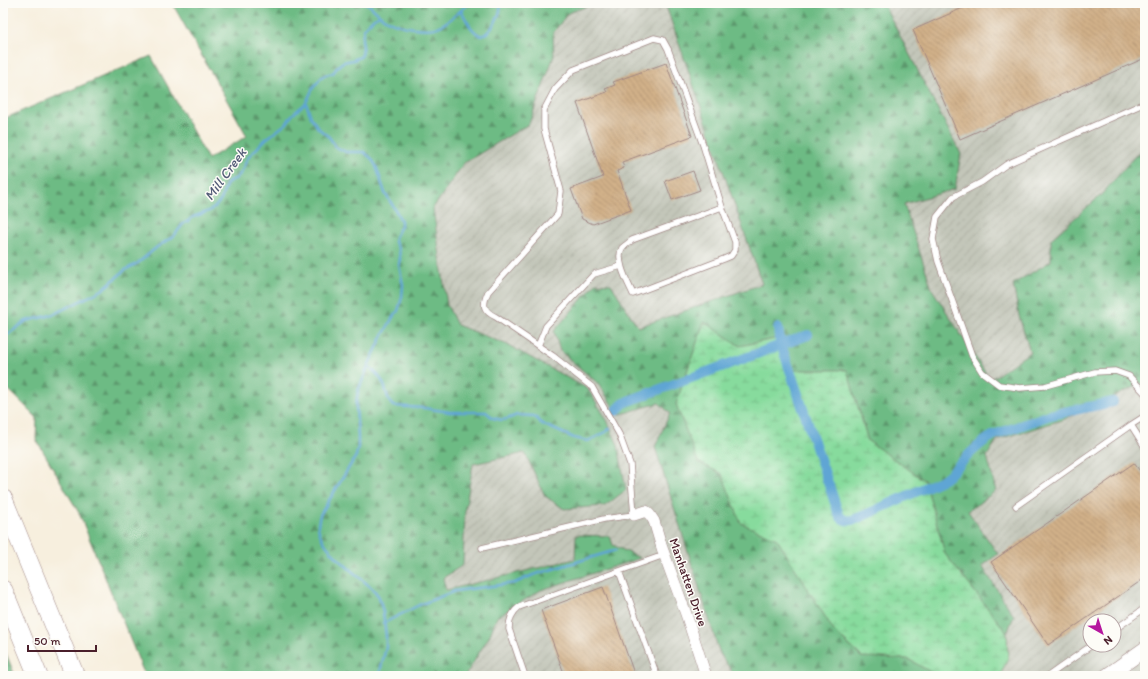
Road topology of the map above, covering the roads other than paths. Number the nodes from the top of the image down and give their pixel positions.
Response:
1 (1145, 103) edge
2 (722, 206) junction
3 (621, 266) junction
4 (538, 346) junction
5 (1145, 393) edge
6 (1145, 416) edge
7 (1131, 425) junction
8 (1145, 446) edge
9 (3, 500) edge
10 (1016, 506) dead end
11 (634, 515) junction
12 (482, 548) dead end
13 (664, 554) junction
14 (619, 571) junction
15 (3, 590) edge
16 (1145, 608) edge
17 (1122, 624) edge
18 (1145, 649) edge
19 (1082, 652) edge
20 (38, 676) edge
21 (75, 676) edge
22 (524, 676) edge
23 (657, 676) edge
24 (706, 676) edge
25 (1048, 676) edge
26 (1107, 676) edge

1 - 5 lane
2 - 3 lane
2 - 3 lane
2 - 4 lane
3 - 4 lane
4 - 11 lane
6 - 7 lane
7 - 8 lane
7 - 10 lane
9 - 21 highway
11 - 12 lane
11 - 13 street, Manhatten Drive
13 - 14 lane
13 - 24 street, Manhatten Drive
14 - 22 lane
14 - 23 lane
15 - 20 highway
16 - 17 lane
18 - 26 street
19 - 25 lane

